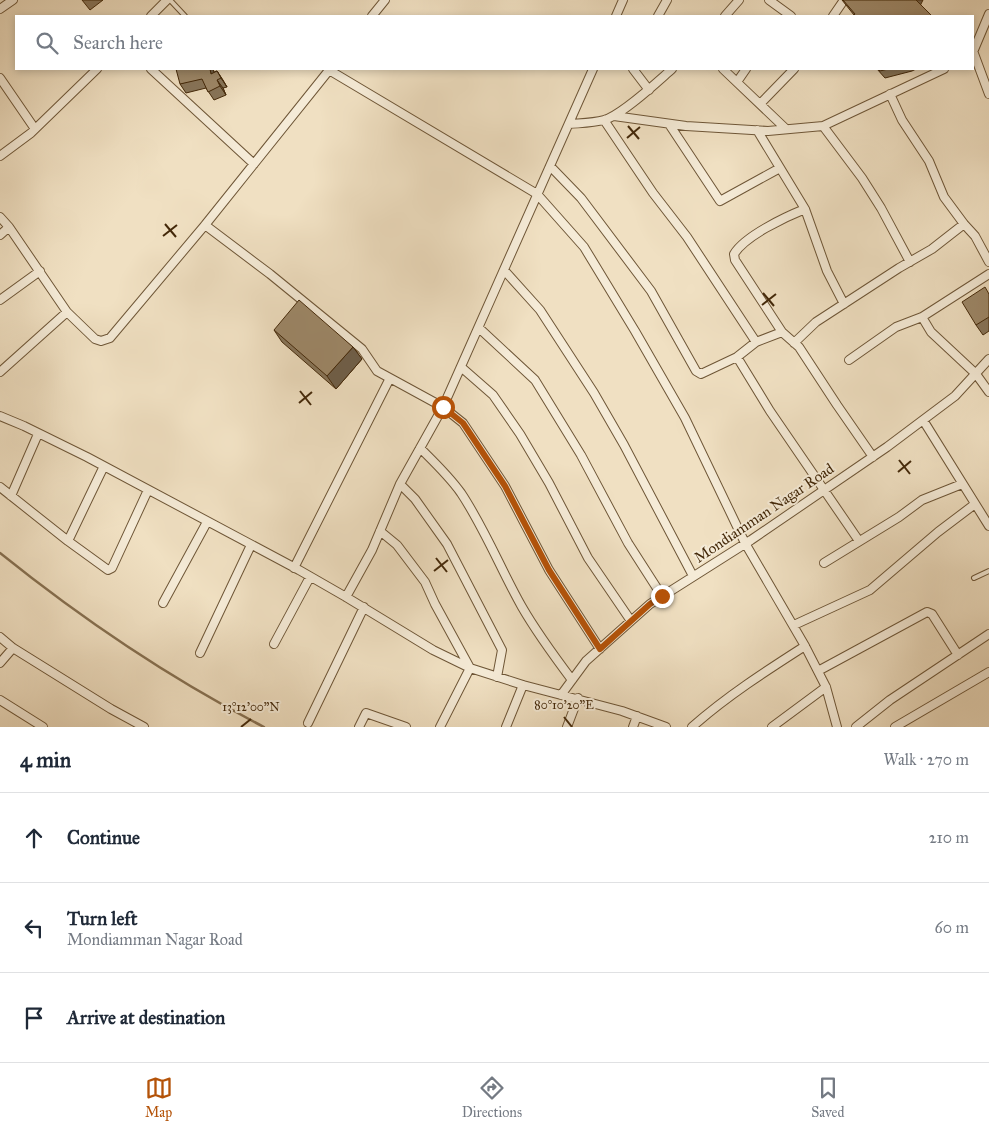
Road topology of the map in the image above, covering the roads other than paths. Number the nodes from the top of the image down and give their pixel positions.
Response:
1 (13, 0) edge
2 (168, 0) edge
3 (385, 0) edge
4 (623, 0) edge
5 (667, 0) edge
6 (739, 0) edge
7 (769, 0) edge
8 (844, 0) edge
9 (0, 9) edge
10 (989, 14) edge
11 (152, 15) edge
12 (184, 15) edge
13 (373, 15) edge
14 (616, 15) edge
15 (659, 15) edge
16 (726, 15) edge
17 (785, 15) edge
18 (833, 15) edge
19 (974, 50) edge
20 (974, 55) edge
21 (96, 70) edge
22 (152, 70) edge
23 (330, 70) edge
24 (593, 70) edge
25 (634, 70) edge
26 (671, 70) edge
27 (724, 70) edge
28 (745, 70) edge
29 (793, 70) edge
30 (942, 70) edge
31 (0, 78) edge
32 (737, 82) junction
33 (648, 90) junction
34 (890, 94) junction
35 (989, 94) edge
36 (760, 104) junction
37 (614, 116) junction
38 (604, 120) junction
39 (569, 124) junction
40 (669, 124) junction
41 (823, 126) junction
42 (35, 129) junction
43 (786, 129) junction
44 (757, 130) junction
45 (1, 153) edge
46 (254, 164) junction
47 (550, 166) junction
48 (780, 168) junction
49 (538, 194) junction
50 (804, 209) junction
51 (0, 217) edge
52 (964, 224) junction
53 (205, 225) junction
54 (9, 227) junction
55 (0, 235) edge
56 (910, 262) junction
57 (989, 262) edge
58 (504, 270) junction
59 (40, 271) junction
60 (989, 274) edge
61 (0, 300) edge
62 (844, 304) junction
63 (67, 312) junction
64 (922, 317) junction
65 (479, 328) junction
66 (782, 332) junction
67 (756, 342) junction
68 (794, 343) junction
69 (737, 357) junction
70 (989, 359) edge
71 (849, 360) dead end
72 (461, 367) junction
73 (0, 372) edge
74 (976, 374) junction
75 (390, 378) junction
76 (989, 392) edge
77 (443, 407) junction
78 (0, 416) edge
79 (923, 420) junction
80 (38, 434) junction
81 (420, 448) junction
82 (873, 457) junction
83 (104, 466) junction
84 (400, 484) junction
85 (962, 484) junction
86 (0, 487) edge
87 (148, 490) junction
88 (824, 490) junction
89 (11, 496) junction
90 (976, 504) junction
91 (207, 522) junction
92 (989, 526) edge
93 (380, 532) junction
94 (68, 541) junction
95 (859, 541) junction
96 (746, 543) junction
97 (251, 545) junction
98 (824, 563) dead end
99 (294, 568) junction
100 (989, 571) edge
101 (693, 576) junction
102 (310, 577) junction
103 (974, 578) dead end
104 (662, 596) junction
105 (346, 597) junction
106 (163, 603) dead end
107 (364, 608) junction
108 (631, 621) junction
109 (794, 625) junction
110 (989, 634) edge
111 (0, 637) edge
112 (274, 644) dead end
113 (805, 646) junction
114 (14, 648) junction
115 (600, 649) junction
116 (200, 653) dead end
117 (958, 655) junction
118 (0, 663) edge
119 (470, 668) junction
120 (818, 671) junction
121 (989, 672) edge
122 (497, 677) junction
123 (572, 680) junction
124 (523, 685) junction
125 (826, 687) junction
126 (561, 695) junction
127 (578, 698) junction
128 (0, 700) edge
129 (637, 716) junction
130 (308, 723) dead end
131 (44, 727) edge
132 (144, 727) edge
133 (359, 727) edge
134 (406, 727) edge
135 (440, 727) edge
136 (506, 727) edge
137 (567, 727) edge
138 (633, 727) edge
139 (666, 727) edge
140 (692, 727) edge
141 (772, 727) edge
142 (837, 727) edge
143 (856, 727) edge
144 (895, 727) edge

1 - 9 street
2 - 11 street
2 - 12 lane
3 - 13 street
4 - 14 street
5 - 15 street
6 - 16 street
7 - 17 street
8 - 18 street
10 - 19 street
20 - 35 street
21 - 42 street
22 - 46 street
23 - 46 street
23 - 49 street
24 - 39 street
25 - 33 street
26 - 33 street
27 - 32 street
28 - 32 street
29 - 36 street
30 - 34 street
31 - 42 street
32 - 36 street
33 - 37 street
34 - 41 street
34 - 52 street
36 - 43 street
37 - 38 street
37 - 40 street
38 - 39 street
38 - 67 street
39 - 47 street
40 - 44 street
40 - 48 street
41 - 43 street
41 - 56 street
42 - 45 street
43 - 44 street
44 - 48 street
46 - 53 street
47 - 49 street
47 - 69 street
48 - 50 street
49 - 58 street
49 - 96 street
50 - 62 street
50 - 66 street
51 - 54 street
52 - 56 street
52 - 57 street
53 - 63 street
53 - 75 street
54 - 55 street
54 - 59 street
56 - 62 street
58 - 65 street
58 - 101 street
59 - 61 street
59 - 63 street
60 - 64 street
62 - 68 street
63 - 73 street
64 - 71 street
64 - 74 street
65 - 72 street
65 - 104 street
66 - 67 street
66 - 68 street
67 - 69 street
68 - 82 street
69 - 88 street
70 - 74 street, Mondiamman Nagar Road
72 - 77 street
72 - 108 street
74 - 76 street
74 - 79 street, Mondiamman Nagar Road
75 - 77 street
75 - 99 street
77 - 81 street
77 - 115 street
78 - 80 street
79 - 82 street, Mondiamman Nagar Road
79 - 85 street
80 - 83 street
80 - 89 street
81 - 84 street
81 - 123 street
82 - 88 street, Mondiamman Nagar Road
83 - 87 street
83 - 94 street
84 - 93 street
84 - 122 street
85 - 90 street
85 - 95 street
86 - 89 street
87 - 91 street
87 - 94 street
88 - 95 street
88 - 96 street, Mondiamman Nagar Road
89 - 94 street
90 - 92 street
90 - 109 street
91 - 97 street
91 - 106 street
93 - 105 street
93 - 119 street
95 - 98 street
96 - 101 street, Mondiamman Nagar Road
96 - 109 street
97 - 99 street
97 - 116 street
99 - 102 street
100 - 103 lane
101 - 104 street, Mondiamman Nagar Road
102 - 105 street
102 - 112 street
104 - 108 street, Mondiamman Nagar Road
105 - 107 street
107 - 119 street
107 - 130 street
108 - 115 street, Mondiamman Nagar Road
109 - 113 street
110 - 117 street
111 - 114 street
113 - 120 street
113 - 140 street
114 - 118 street
114 - 132 street
115 - 123 street, Mondiamman Nagar Road
117 - 120 street
117 - 143 street
119 - 122 street
119 - 135 street
120 - 125 street
121 - 144 street
122 - 124 street
123 - 126 street, Mondiamman Nagar Road
124 - 126 street
124 - 136 street
125 - 141 street
125 - 142 street
126 - 127 street
127 - 129 street
127 - 137 street
128 - 131 street
129 - 138 street
129 - 139 street
133 - 134 street

